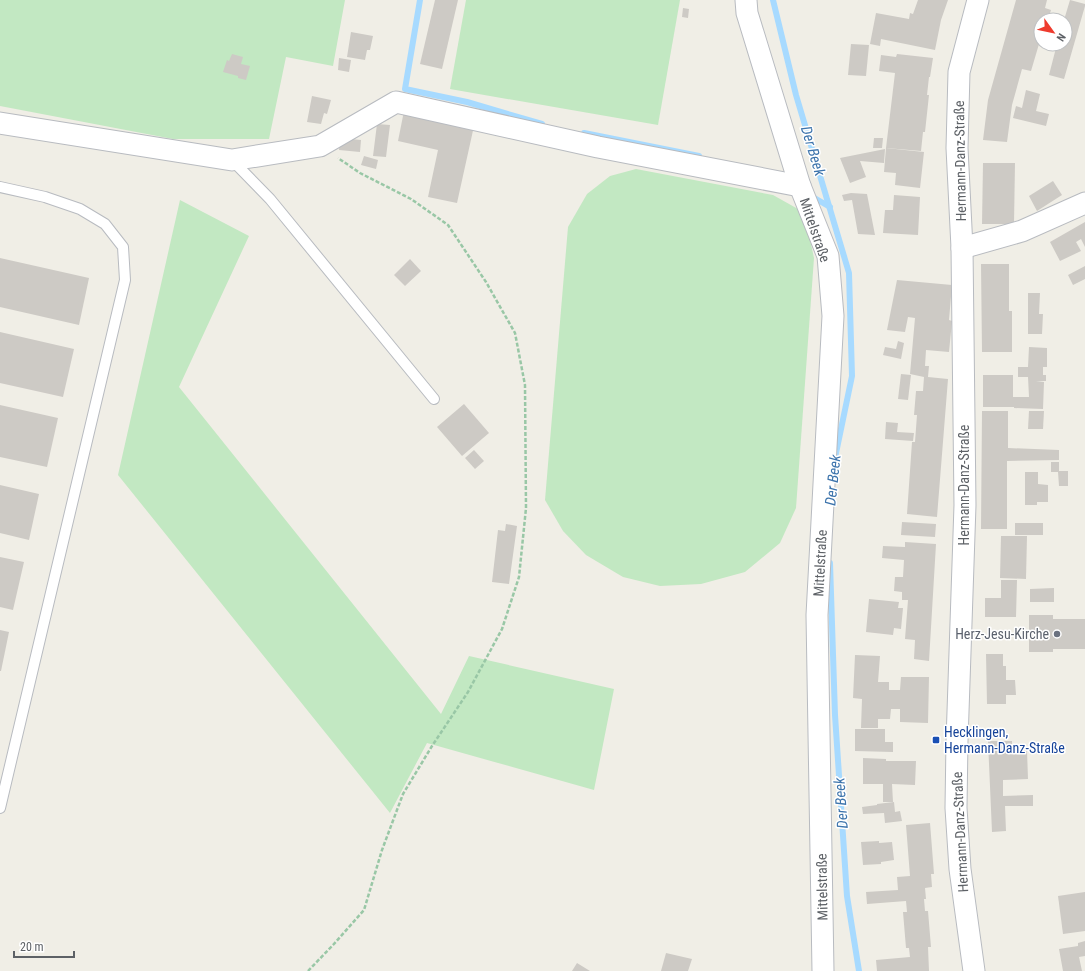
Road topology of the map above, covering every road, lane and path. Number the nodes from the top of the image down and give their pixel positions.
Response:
1 (746, 0) edge
2 (978, 0) edge
3 (0, 123) edge
4 (320, 146) junction
5 (232, 160) junction
6 (800, 186) junction
7 (0, 187) edge
8 (1085, 203) edge
9 (962, 248) junction
10 (434, 399) dead end
11 (0, 808) edge
12 (308, 971) edge
13 (823, 971) edge
14 (974, 971) edge

1 - 6 street, Mittelstraße
2 - 9 street, Hermann-Danz-Straße
3 - 5 street
4 - 5 street
4 - 6 street
4 - 12 path
5 - 10 lane
6 - 13 street, Mittelstraße
7 - 11 lane
8 - 9 street
9 - 14 street, Hermann-Danz-Straße

